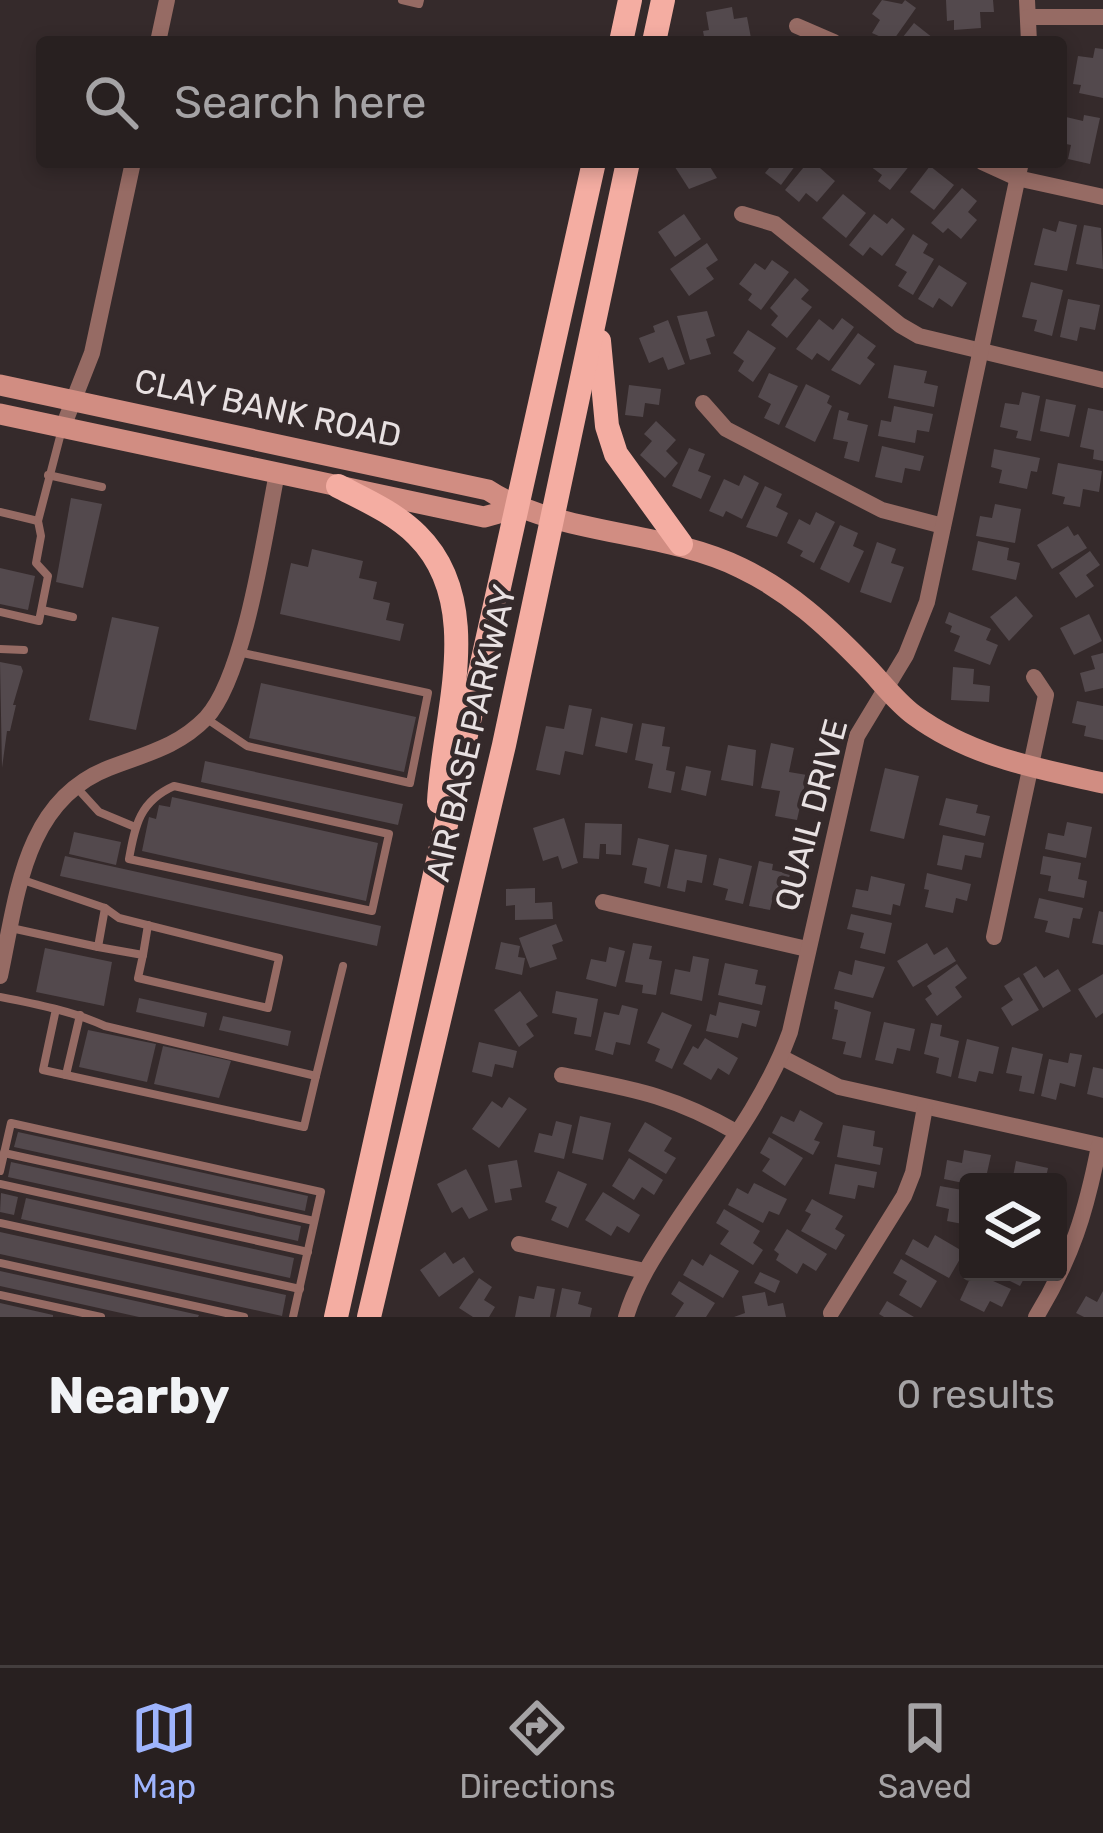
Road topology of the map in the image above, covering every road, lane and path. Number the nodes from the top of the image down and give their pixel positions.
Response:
1 (167, 0) edge
2 (402, 0) edge
3 (420, 0) edge
4 (630, 0) edge
5 (663, 0) edge
6 (1028, 9) edge
7 (1103, 16) edge
8 (797, 26) dead end
9 (159, 36) edge
10 (622, 36) edge
11 (654, 36) edge
12 (820, 36) edge
13 (132, 168) edge
14 (593, 168) edge
15 (627, 168) edge
16 (1019, 170) edge
17 (1103, 197) edge
18 (742, 214) dead end
19 (597, 314) junction
20 (980, 351) junction
21 (1103, 380) edge
22 (0, 385) edge
23 (74, 401) junction
24 (703, 404) dead end
25 (0, 413) edge
26 (63, 427) junction
27 (277, 473) junction
28 (48, 475) junction
29 (338, 486) junction
30 (102, 487) dead end
31 (517, 508) junction
32 (0, 512) edge
33 (554, 517) junction
34 (38, 521) junction
35 (943, 526) junction
36 (681, 544) junction
37 (41, 610) junction
38 (0, 613) edge
39 (73, 617) dead end
40 (0, 649) edge
41 (24, 650) dead end
42 (238, 652) junction
43 (1034, 677) dead end
44 (886, 687) junction
45 (206, 718) junction
46 (1031, 767) junction
47 (1103, 783) edge
48 (76, 786) junction
49 (135, 827) junction
50 (435, 871) junction
51 (21, 880) junction
52 (603, 902) dead end
53 (105, 908) junction
54 (148, 925) junction
55 (11, 928) junction
56 (994, 937) dead end
57 (98, 947) junction
58 (807, 949) junction
59 (143, 955) junction
60 (343, 966) dead end
61 (0, 976) edge
62 (0, 997) edge
63 (56, 1009) junction
64 (80, 1015) junction
65 (781, 1057) junction
66 (66, 1075) junction
67 (562, 1075) dead end
68 (316, 1076) junction
69 (926, 1107) junction
70 (736, 1132) junction
71 (1101, 1146) edge
72 (4, 1153) junction
73 (0, 1171) edge
74 (0, 1184) edge
75 (314, 1221) junction
76 (0, 1223) edge
77 (519, 1244) dead end
78 (308, 1252) junction
79 (0, 1263) edge
80 (645, 1271) junction
81 (300, 1289) junction
82 (0, 1294) edge
83 (831, 1313) dead end
84 (101, 1317) edge
85 (244, 1317) edge
86 (293, 1317) edge
87 (336, 1317) edge
88 (369, 1317) edge
89 (626, 1317) edge
90 (1036, 1317) edge

1 - 9 street
2 - 3 lane
4 - 10 main road
5 - 11 main road
6 - 7 street
8 - 12 street
13 - 23 street
14 - 31 main road, AIR BASE PARKWAY
15 - 19 main road, AIR BASE PARKWAY
16 - 17 street
16 - 20 street, QUAIL DRIVE
18 - 20 street
19 - 33 main road, AIR BASE PARKWAY
19 - 36 main road
20 - 21 street
20 - 35 street, QUAIL DRIVE
22 - 23 street, CLAY BANK ROAD
23 - 26 street
23 - 31 street, CLAY BANK ROAD
24 - 35 street
25 - 26 street, CLAY BANK ROAD
26 - 27 street, CLAY BANK ROAD
26 - 28 lane
27 - 29 street, CLAY BANK ROAD
27 - 42 street
28 - 30 lane
28 - 34 lane
29 - 31 street, CLAY BANK ROAD
29 - 50 main road
31 - 33 street, CLAY BANK ROAD
31 - 50 main road, AIR BASE PARKWAY
32 - 34 lane
33 - 36 street, CLAY BANK ROAD
33 - 88 main road, AIR BASE PARKWAY
34 - 37 lane
35 - 44 street, QUAIL DRIVE
36 - 44 street, CLAY BANK ROAD
37 - 38 lane
37 - 39 lane
40 - 41 lane
42 - 45 street
42 - 45 lane
43 - 46 street
44 - 46 street, CLAY BANK ROAD
44 - 58 street, QUAIL DRIVE
45 - 48 street
46 - 47 street, CLAY BANK ROAD
46 - 56 street
48 - 49 lane
48 - 51 street
49 - 49 lane
50 - 87 main road, AIR BASE PARKWAY
51 - 53 lane
51 - 55 street
52 - 58 street
53 - 54 lane
53 - 57 lane
54 - 59 lane
54 - 59 lane
55 - 57 lane
55 - 61 street
57 - 59 lane
58 - 65 street, QUAIL DRIVE
60 - 68 lane
62 - 63 lane
63 - 64 lane
63 - 66 lane
64 - 66 lane
64 - 68 lane
65 - 69 street
65 - 70 street, QUAIL DRIVE
66 - 68 lane
67 - 70 street
69 - 71 street
69 - 83 street
70 - 80 street, QUAIL DRIVE
71 - 90 street
72 - 73 lane
72 - 75 lane
72 - 75 lane
74 - 78 lane
75 - 78 lane
76 - 81 lane
77 - 80 street
78 - 81 lane
79 - 85 lane
80 - 89 street, QUAIL DRIVE
81 - 86 lane
82 - 84 lane

